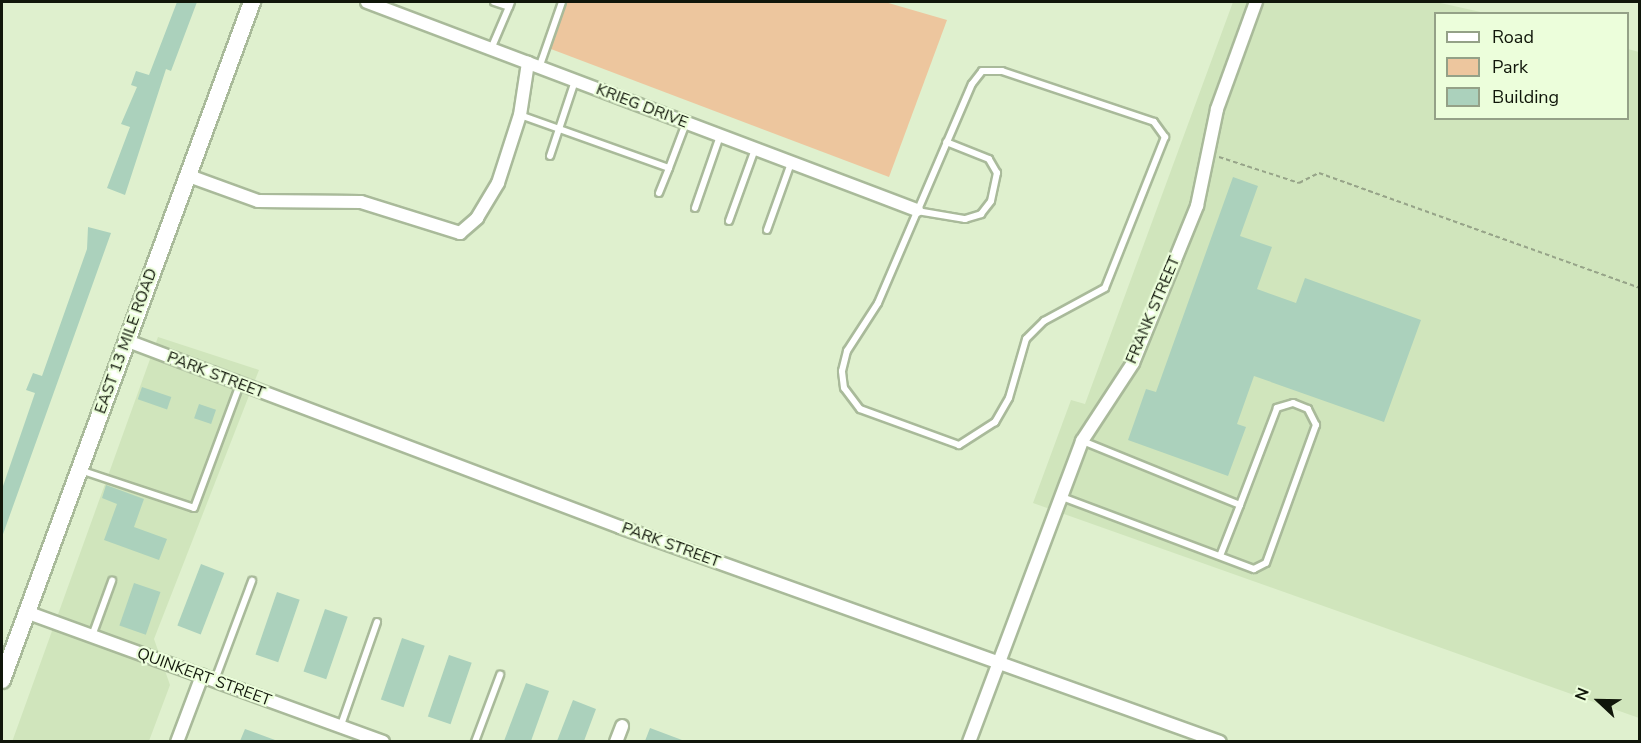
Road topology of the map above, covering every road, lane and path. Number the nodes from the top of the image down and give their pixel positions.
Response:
1 (252, 2) edge
2 (367, 2) edge
3 (494, 2) edge
4 (562, 2) edge
5 (1256, 2) edge
6 (510, 4) edge
7 (491, 49) junction
8 (533, 65) junction
9 (575, 81) junction
10 (520, 115) junction
11 (686, 123) junction
12 (559, 128) junction
13 (720, 136) junction
14 (946, 142) junction
15 (755, 149) junction
16 (550, 156) dead end
17 (1208, 157) junction
18 (791, 163) junction
19 (669, 168) junction
20 (189, 176) junction
21 (659, 193) dead end
22 (695, 208) dead end
23 (917, 210) junction
24 (729, 221) dead end
25 (767, 230) dead end
26 (1640, 288) edge
27 (125, 340) junction
28 (240, 384) junction
29 (1082, 441) junction
30 (80, 470) junction
31 (1062, 497) junction
32 (1240, 505) junction
33 (1220, 556) junction
34 (112, 581) dead end
35 (252, 581) dead end
36 (26, 612) junction
37 (377, 622) dead end
38 (92, 636) junction
39 (6, 656) edge
40 (999, 663) junction
41 (500, 675) dead end
42 (202, 676) junction
43 (2, 680) edge
44 (215, 681) junction
45 (341, 725) junction
46 (622, 726) dead end
47 (376, 740) edge
48 (177, 741) edge
49 (475, 741) edge
50 (616, 741) edge
51 (969, 741) edge
52 (1220, 741) edge

1 - 20 main road, EAST 13 MILE ROAD
2 - 7 street, KRIEG DRIVE
3 - 6 lane
4 - 8 lane
5 - 17 street, FRANK STREET
6 - 7 lane
7 - 8 street, KRIEG DRIVE
8 - 9 street, KRIEG DRIVE
8 - 10 street
9 - 11 street, KRIEG DRIVE
9 - 12 lane
10 - 12 lane
10 - 20 street
11 - 13 street, KRIEG DRIVE
11 - 19 lane
12 - 16 lane
12 - 19 lane
13 - 15 street, KRIEG DRIVE
13 - 22 lane
14 - 23 lane
14 - 23 lane
14 - 23 lane
15 - 18 street, KRIEG DRIVE
15 - 24 lane
17 - 26 path
17 - 29 street, FRANK STREET
18 - 23 street, KRIEG DRIVE
18 - 25 lane
19 - 21 lane
20 - 27 main road, EAST 13 MILE ROAD
27 - 28 street, PARK STREET
27 - 30 main road, EAST 13 MILE ROAD
28 - 30 lane
28 - 40 street, PARK STREET
29 - 31 street, FRANK STREET
29 - 32 lane
30 - 36 main road, EAST 13 MILE ROAD
31 - 33 lane
31 - 40 street, FRANK STREET
32 - 33 lane
32 - 33 lane
34 - 38 lane
35 - 44 lane
36 - 38 street, QUINKERT STREET
36 - 39 main road, EAST 13 MILE ROAD
37 - 45 lane
38 - 42 street, QUINKERT STREET
39 - 43 main road, EAST 13 MILE ROAD
40 - 51 street, FRANK STREET
40 - 52 street, PARK STREET
41 - 49 lane
42 - 44 street, QUINKERT STREET
42 - 48 street
44 - 45 street, QUINKERT STREET
45 - 47 street, QUINKERT STREET
46 - 50 street

